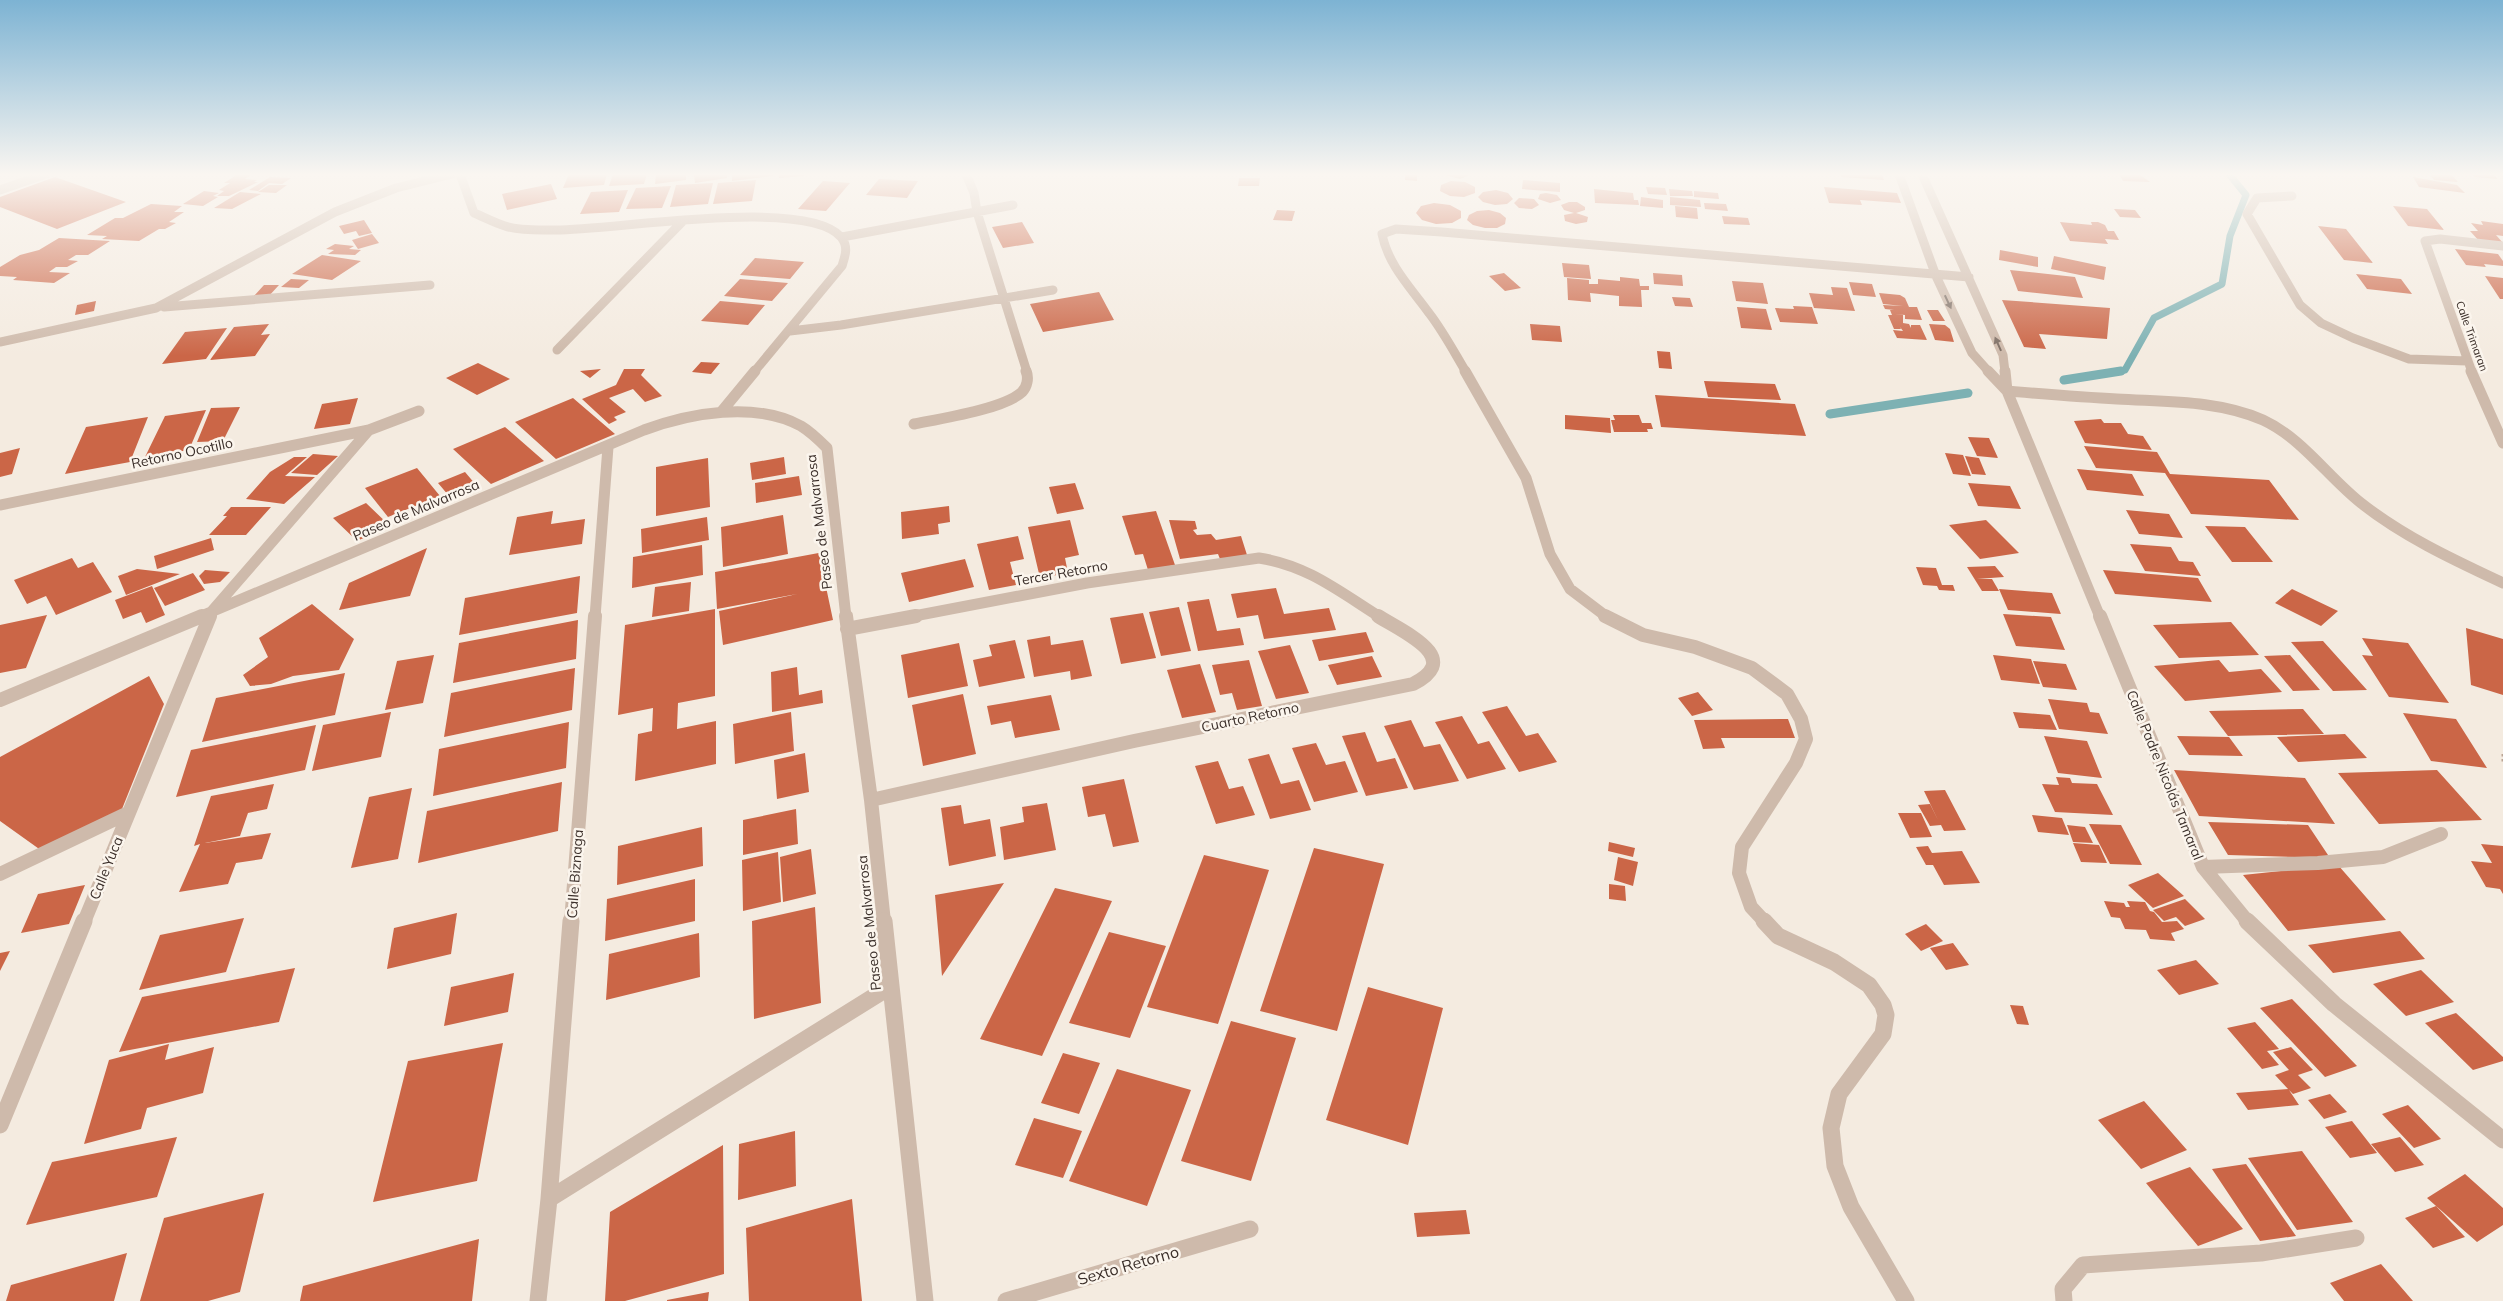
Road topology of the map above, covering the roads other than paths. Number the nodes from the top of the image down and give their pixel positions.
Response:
1 (293, 235) edge
2 (670, 235) edge
3 (838, 235) edge
4 (854, 235) edge
5 (984, 235) edge
6 (1382, 235) edge
7 (1472, 235) edge
8 (1921, 235) edge
9 (1950, 235) edge
10 (2259, 235) edge
11 (842, 237) junction
12 (2503, 246) edge
13 (1936, 276) junction
14 (1969, 277) junction
15 (430, 285) dead end
16 (1053, 290) dead end
17 (1005, 298) junction
18 (156, 308) junction
19 (790, 331) junction
20 (0, 342) edge
21 (557, 350) dead end
22 (2467, 362) junction
23 (2007, 391) junction
24 (722, 410) junction
25 (419, 411) dead end
26 (914, 424) dead end
27 (369, 430) junction
28 (2503, 443) edge
29 (608, 446) junction
30 (0, 505) edge
31 (1282, 561) joint
32 (2503, 583) edge
33 (212, 612) junction
34 (847, 629) junction
35 (0, 700) edge
36 (871, 800) junction
37 (128, 813) junction
38 (2441, 834) dead end
39 (2203, 867) junction
40 (0, 874) edge
41 (891, 986) junction
42 (0, 1125) edge
43 (2503, 1140) edge
44 (549, 1198) junction
45 (1250, 1229) dead end
46 (2356, 1238) dead end
47 (538, 1301) edge
48 (925, 1301) edge
49 (1006, 1301) edge
50 (1906, 1301) edge
51 (2064, 1301) edge

1 - 18 street
2 - 21 street
3 - 11 street
4 - 11 street
5 - 17 street
6 - 50 street
7 - 13 street
8 - 13 street, Calle Padre Nicolás Tamaral
9 - 14 street, Calle Padre Nicolás Tamaral
10 - 22 street
11 - 19 street
12 - 22 street, Calle Trimaran
13 - 14 street
13 -> 23 street, Calle Padre Nicolás Tamaral
23 -> 14 street, Calle Padre Nicolás Tamaral
15 - 18 street
16 - 17 street
17 - 19 street
17 - 26 street
18 - 20 street
19 - 24 street
22 - 28 street, Calle Trimaran
23 - 32 street
23 - 39 street, Calle Padre Nicolás Tamaral
24 - 29 street, Paseo de Malvarrosa
24 - 34 street, Paseo de Malvarrosa
25 - 27 street, Retorno Ocotillo
27 - 30 street, Retorno Ocotillo
27 - 33 street, Retorno Ocotillo
29 - 33 street, Paseo de Malvarrosa
29 - 44 street, Calle Biznaga
31 - 34 street, Tercer Retorno
31 - 36 street, Cuarto Retorno
33 - 35 street, Paseo de Malvarrosa
33 - 37 street, Calle Yuca
34 - 36 street, Paseo de Malvarrosa
36 - 41 street, Paseo de Malvarrosa
37 - 40 street
37 - 42 street, Calle Yuca
38 - 39 street
39 - 43 street, Calle Padre Nicolás Tamaral
41 - 44 street
41 - 48 street, Paseo de Malvarrosa
44 - 47 street, Calle Biznaga
45 - 49 street, Sexto Retorno
46 - 51 street

